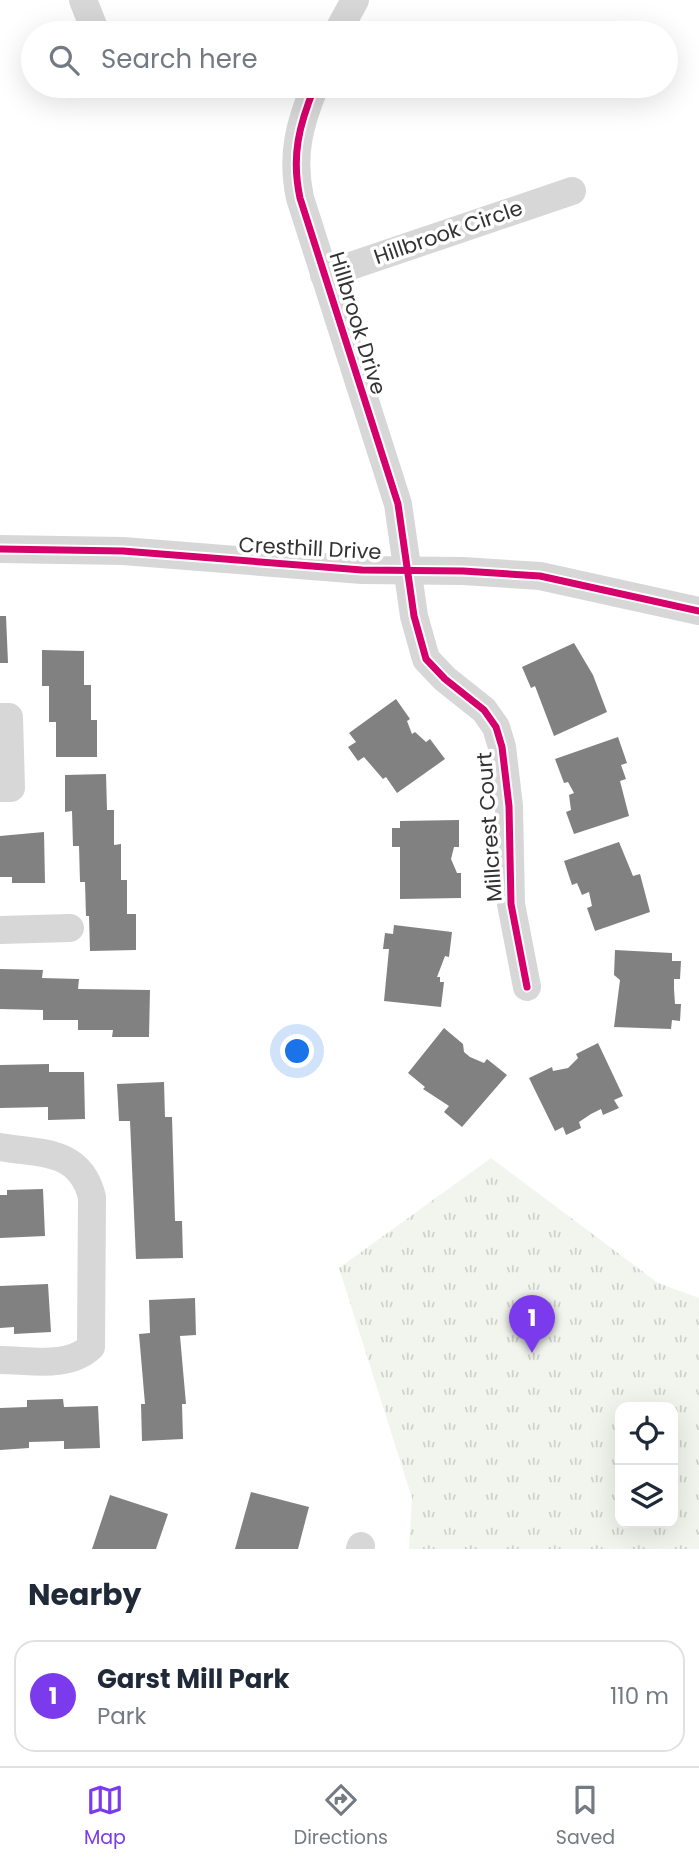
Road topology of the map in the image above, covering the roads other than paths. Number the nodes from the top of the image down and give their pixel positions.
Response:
1 (83, 0) edge
2 (355, 0) edge
3 (91, 21) edge
4 (344, 21) edge
5 (310, 98) edge
6 (572, 191) dead end
7 (324, 275) junction
8 (0, 549) edge
9 (408, 570) junction
10 (699, 611) edge
11 (0, 717) edge
12 (0, 788) edge
13 (70, 928) dead end
14 (0, 930) edge
15 (527, 987) dead end
16 (0, 1147) edge
17 (0, 1360) edge

1 - 3 street
2 - 4 street
5 - 7 street, Hillbrook Drive
6 - 7 street, Hillbrook Circle
7 - 9 street, Hillbrook Drive
8 - 9 street, Cresthill Drive
9 - 10 street, Cresthill Drive
9 - 15 street, Millcrest Court
11 - 12 street
13 - 14 street
16 - 17 street

